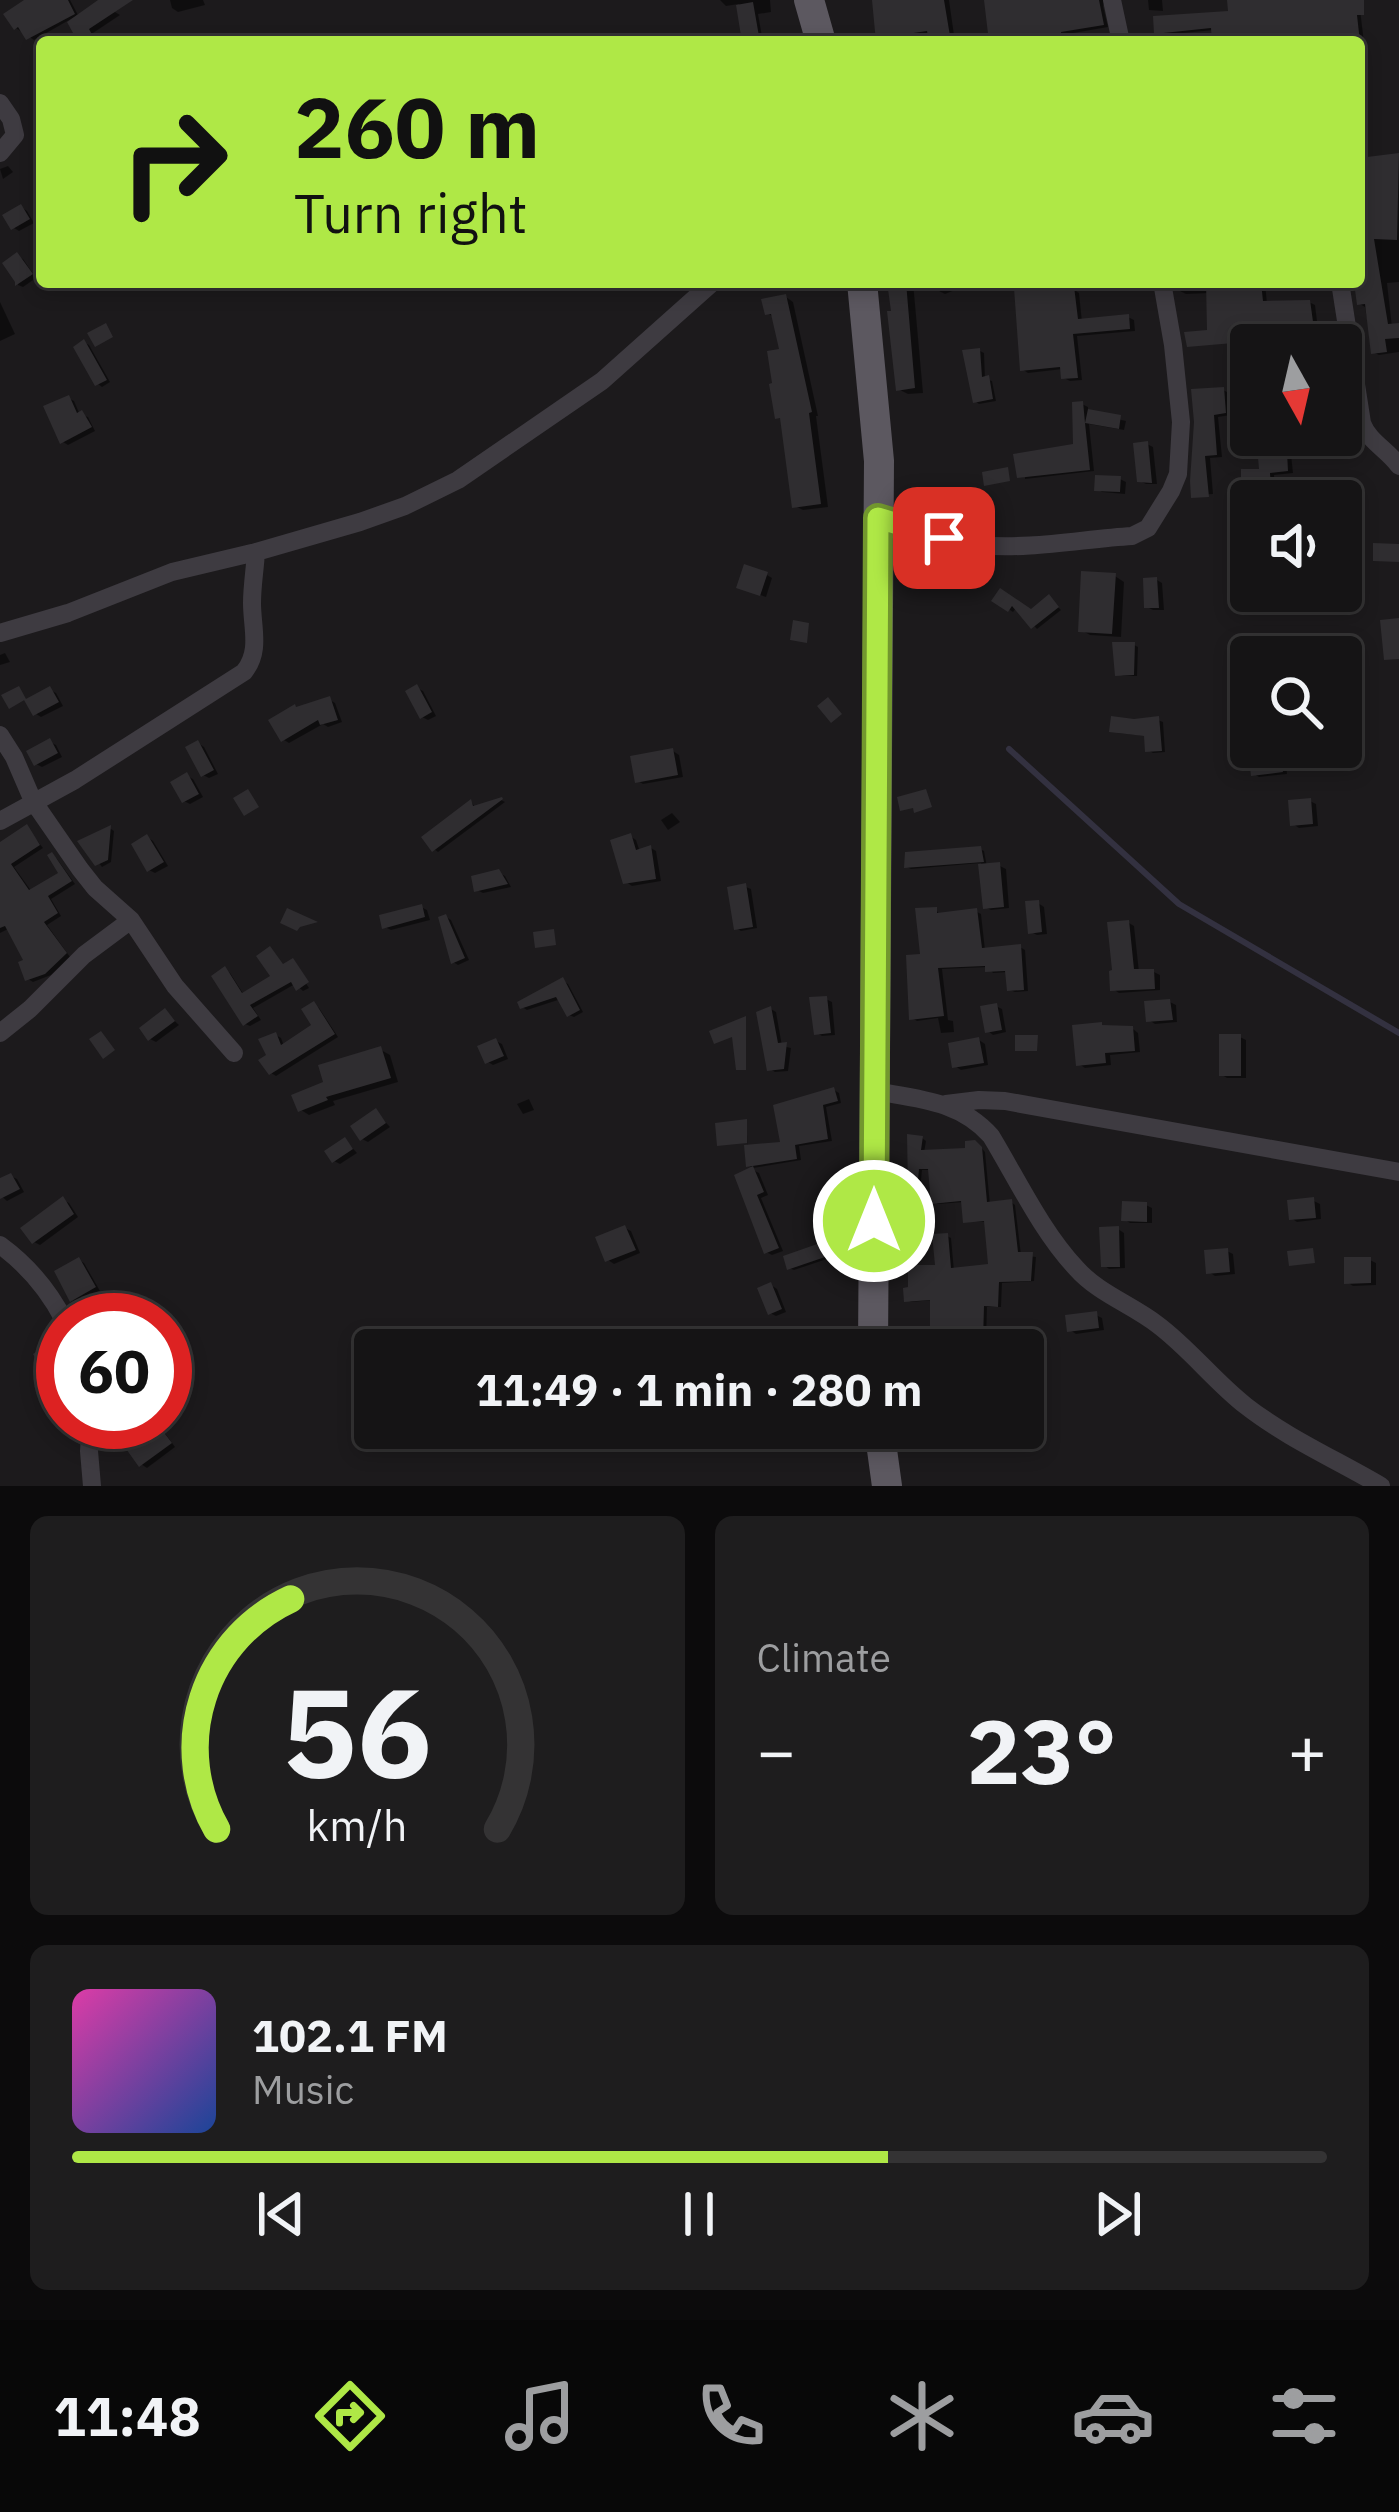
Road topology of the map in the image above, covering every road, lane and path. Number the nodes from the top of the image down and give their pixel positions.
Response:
1 (809, 0) edge
2 (1112, 0) edge
3 (819, 36) edge
4 (1120, 36) edge
5 (0, 103) edge
6 (0, 153) edge
7 (706, 288) edge
8 (863, 288) edge
9 (1163, 288) edge
10 (1341, 288) edge
11 (1399, 466) edge
12 (878, 518) junction
13 (256, 552) junction
14 (0, 633) edge
15 (0, 735) edge
16 (33, 801) junction
17 (0, 821) edge
18 (131, 920) junction
19 (0, 1033) edge
20 (234, 1053) dead end
21 (875, 1091) junction
22 (946, 1104) junction
23 (1399, 1172) edge
24 (0, 1245) edge
25 (47, 1293) edge
26 (873, 1329) edge
27 (89, 1449) edge
28 (882, 1449) edge
29 (92, 1486) edge
30 (887, 1486) edge
31 (1382, 1486) edge

1 - 3 main road
2 - 4 street
5 - 6 street
7 - 13 street
8 - 12 main road
9 - 12 street
10 - 11 street
12 - 21 main road
13 - 14 street
13 - 16 street
15 - 16 street
16 - 17 street
16 - 18 street
18 - 19 street
18 - 20 street
21 - 22 street
21 - 26 main road
22 - 23 street
22 - 31 street
24 - 25 street
27 - 29 street
28 - 30 main road

